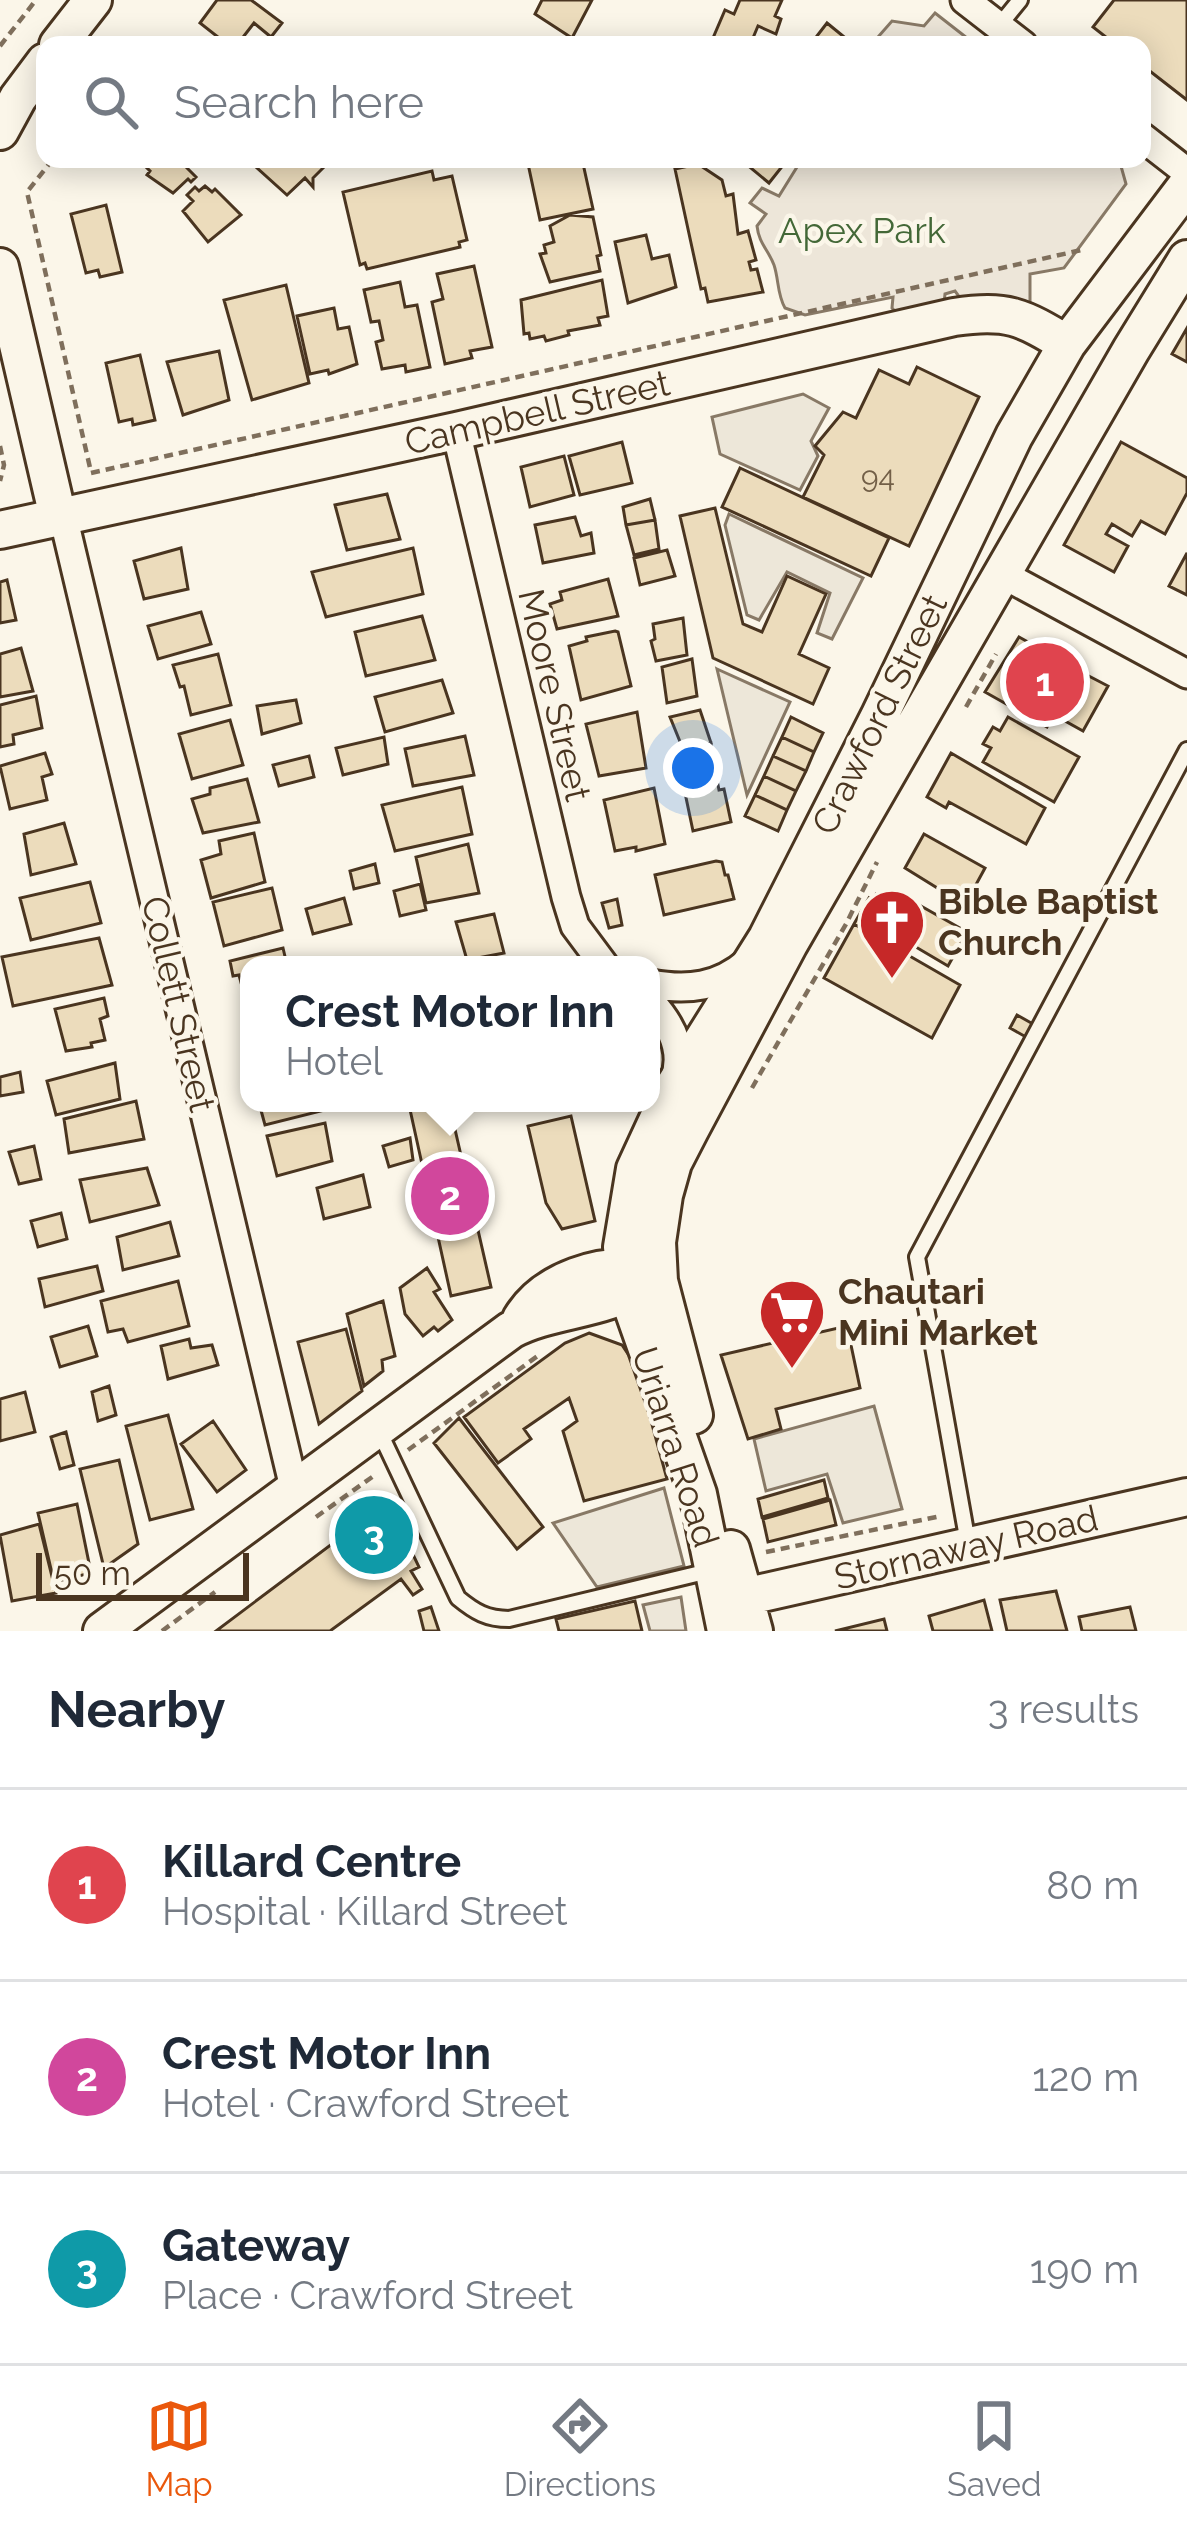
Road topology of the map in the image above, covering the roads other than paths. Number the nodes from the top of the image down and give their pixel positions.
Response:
1 (93, 0) edge
2 (965, 0) edge
3 (1020, 0) edge
4 (999, 26) junction
5 (65, 36) edge
6 (1012, 36) edge
7 (36, 76) edge
8 (0, 131) edge
9 (1151, 144) edge
10 (1187, 172) edge
11 (1187, 185) edge
12 (1187, 259) edge
13 (0, 267) edge
14 (1067, 344) junction
15 (456, 431) junction
16 (77, 504) junction
17 (0, 530) edge
18 (958, 552) junction
19 (1004, 575) junction
20 (1187, 674) edge
21 (1187, 750) edge
22 (767, 938) junction
23 (597, 956) edge
24 (660, 985) edge
25 (660, 1014) edge
26 (670, 1090) junction
27 (637, 1278) junction
28 (378, 1429) junction
29 (296, 1492) junction
30 (1187, 1497) edge
31 (968, 1544) junction
32 (714, 1570) junction
33 (759, 1612) edge
34 (102, 1631) edge
35 (726, 1631) edge

1 - 5 main road
2 - 4 street
3 - 4 lane
4 - 6 street
7 - 8 main road
9 - 10 street
11 - 14 main road, Crawford Street
12 - 19 main road, Crawford Street
13 - 16 main road, Collett Street
14 - 15 main road, Campbell Street
14 - 18 main road, Crawford Street
15 - 16 main road, Campbell Street
15 - 23 street, Moore Street
16 - 17 main road, Campbell Street
16 - 29 street, Collett Street
18 - 19 main road
18 - 22 main road, Crawford Street
19 - 20 street
19 - 27 main road, Crawford Street
21 - 31 lane
22 - 24 street
22 - 26 main road, Crawford Street
25 - 26 street
26 - 27 main road, Crawford Street
27 - 28 main road
27 - 32 main road, Uriarra Road
27 - 33 main road, Uriarra Road
28 - 29 main road
28 - 32 lane
29 - 34 main road
30 - 31 main road, Stornaway Road
31 - 33 main road, Stornaway Road
32 - 35 main road, Uriarra Road
33 - 35 main road, Uriarra Road

